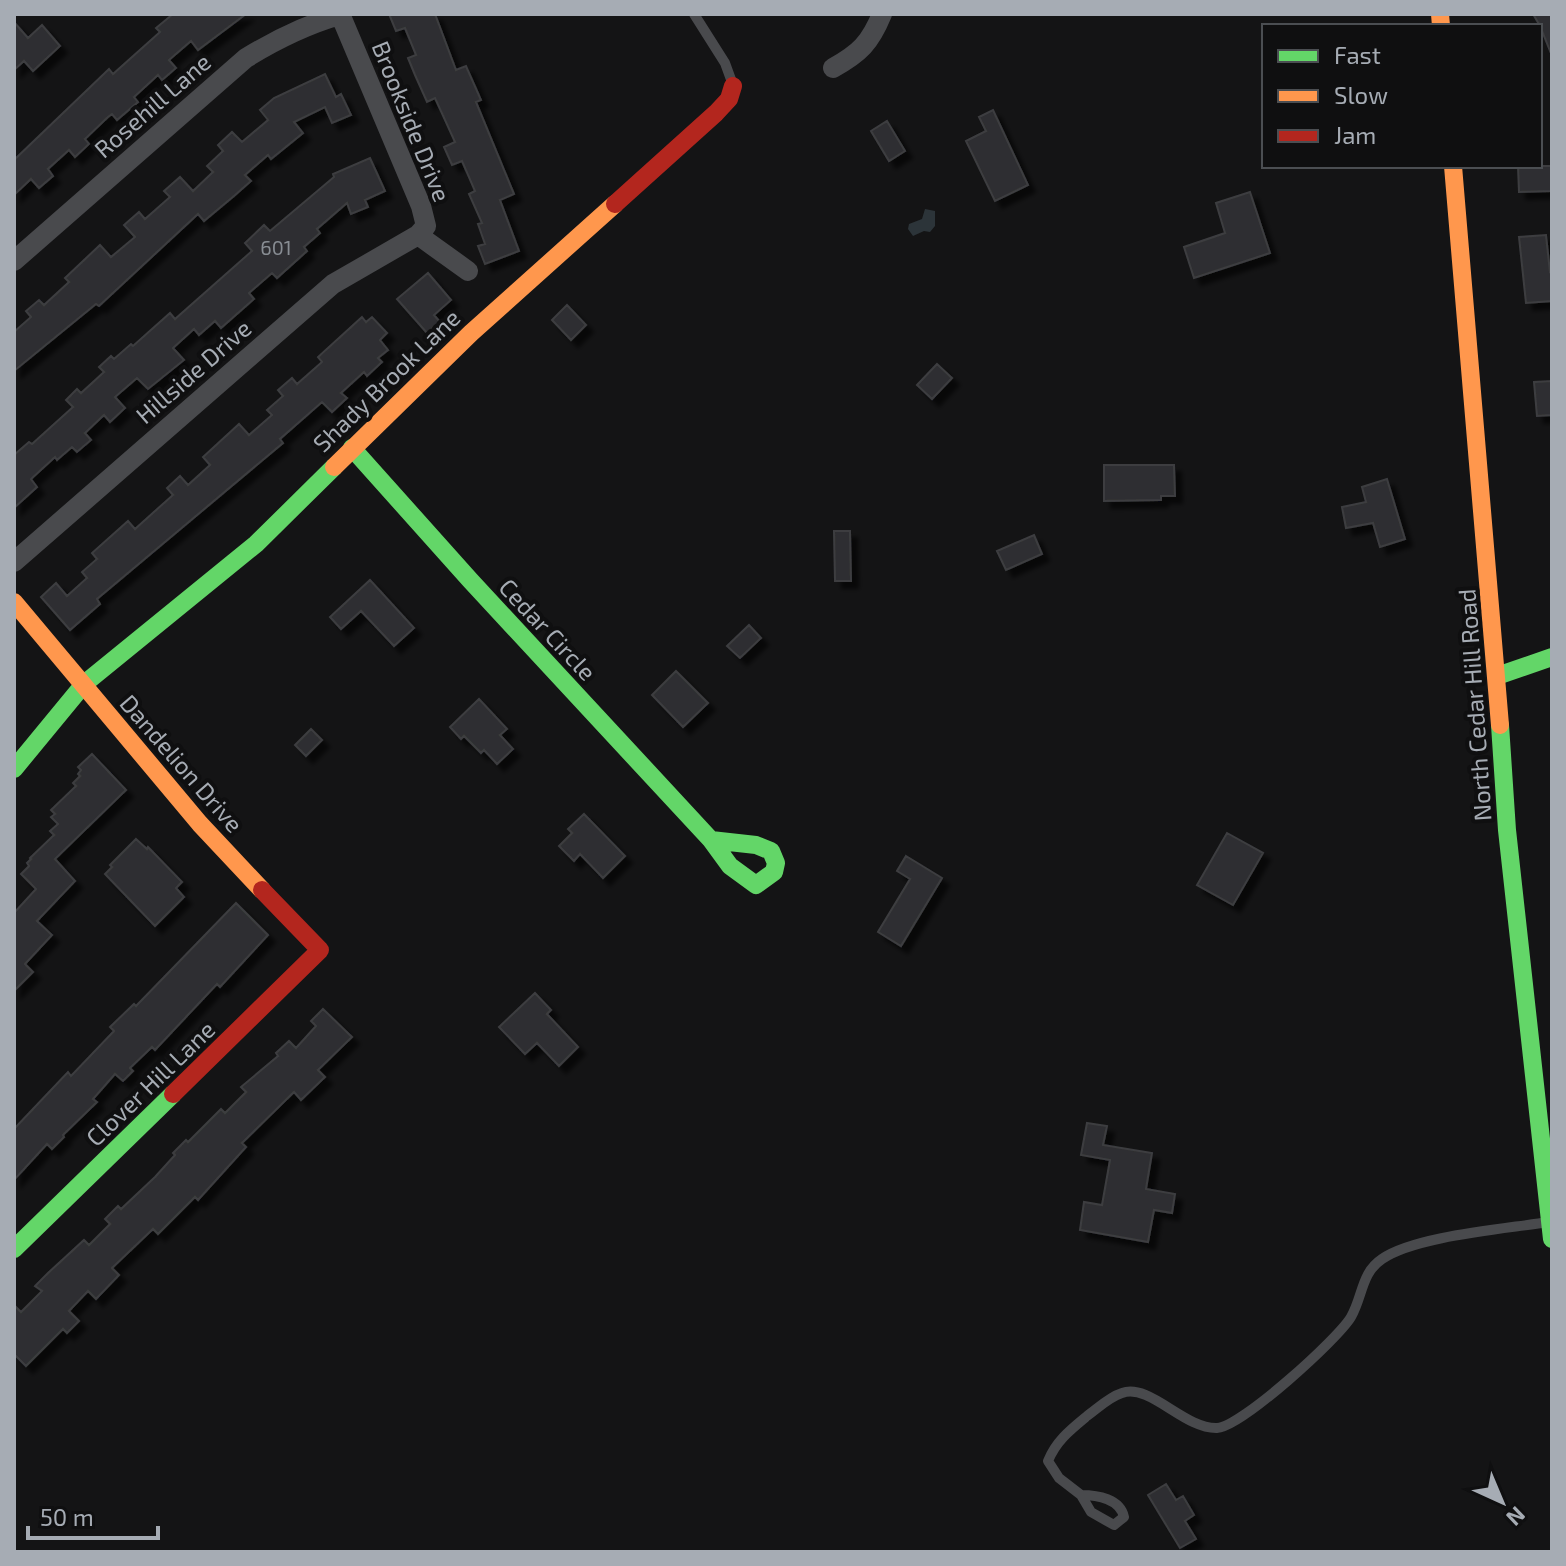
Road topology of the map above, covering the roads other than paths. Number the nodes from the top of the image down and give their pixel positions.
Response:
1 (694, 14) edge
2 (882, 14) edge
3 (340, 15) edge
4 (833, 68) dead end
5 (733, 86) joint
6 (1453, 168) edge
7 (418, 235) junction
8 (14, 261) edge
9 (468, 271) dead end
10 (352, 448) junction
11 (14, 562) edge
12 (14, 602) edge
13 (1552, 657) edge
14 (1497, 676) junction
15 (84, 684) junction
16 (14, 769) edge
17 (711, 840) dead end
18 (320, 950) joint
19 (1551, 1230) edge
20 (14, 1249) edge
21 (1081, 1495) dead end

1 - 5 lane, Shady Brook Lane
2 - 4 street
3 - 7 street, Brookside Drive
3 - 8 street, Rosehill Lane
5 - 10 street, Shady Brook Lane
6 - 14 street, North Cedar Hill Road
7 - 9 street, Brookside Drive
7 - 11 street, Hillside Drive
10 - 15 street, Shady Brook Lane
10 - 17 street, Cedar Circle
12 - 15 street, Dandelion Drive
13 - 14 street
14 - 19 street, North Cedar Hill Road
15 - 16 street, Shady Brook Lane
15 - 18 street, Dandelion Drive
18 - 20 street, Clover Hill Lane
19 - 21 lane

